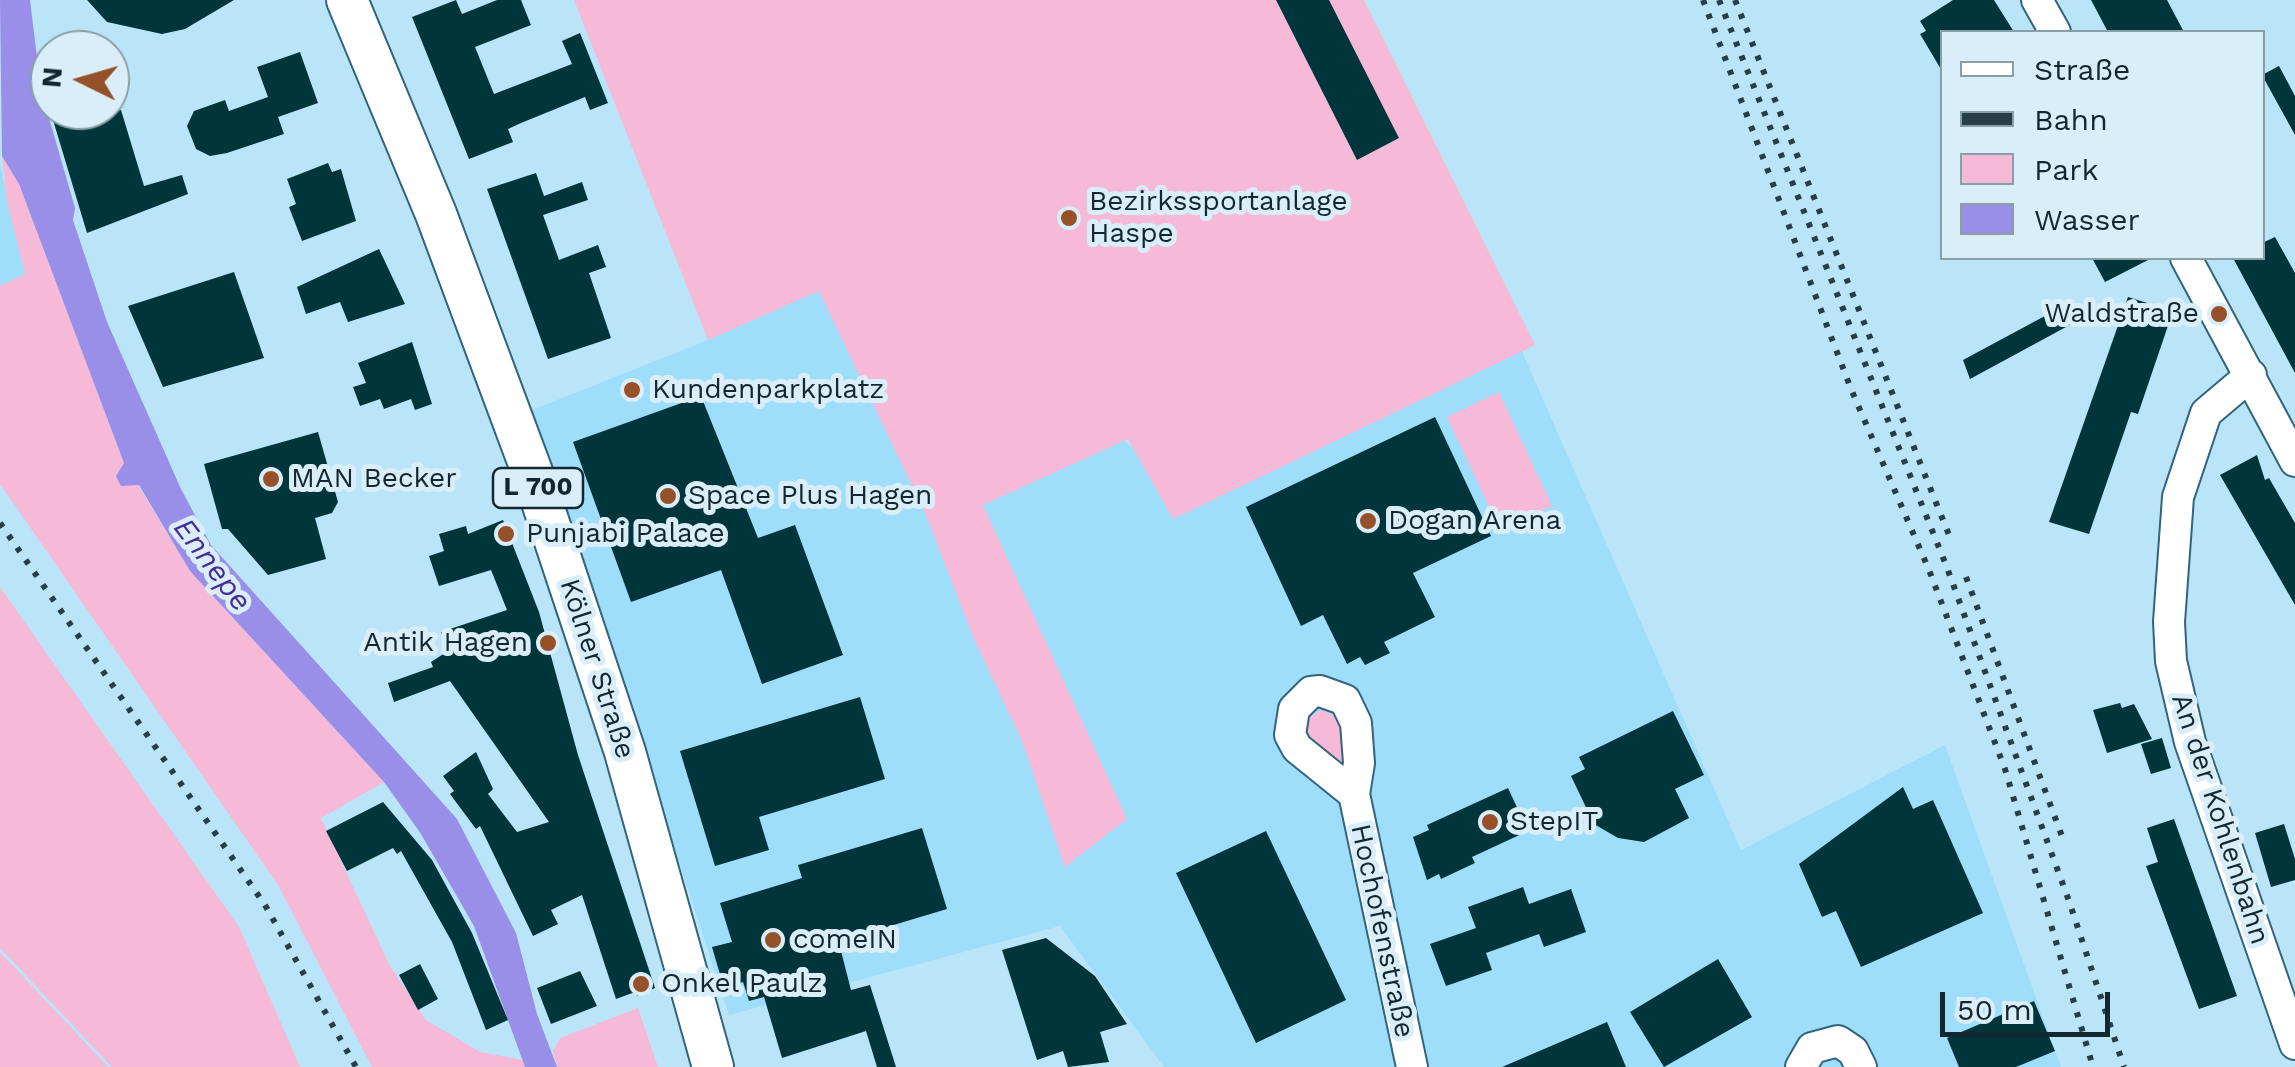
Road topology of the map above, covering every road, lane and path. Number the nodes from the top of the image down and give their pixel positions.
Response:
1 (347, 0) edge
2 (2036, 0) edge
3 (2055, 30) edge
4 (2187, 260) edge
5 (2250, 375) junction
6 (2295, 462) edge
7 (1354, 794) dead end
8 (2295, 1044) edge
9 (713, 1067) edge
10 (1412, 1067) edge
11 (1801, 1067) edge
12 (1861, 1067) edge

1 - 9 main road, Kölner Straße / L 700
2 - 3 street
4 - 5 street
5 - 6 street
5 - 8 street, An der Kohlenbahn
7 - 10 street, Hochofenstraße
11 - 12 street

